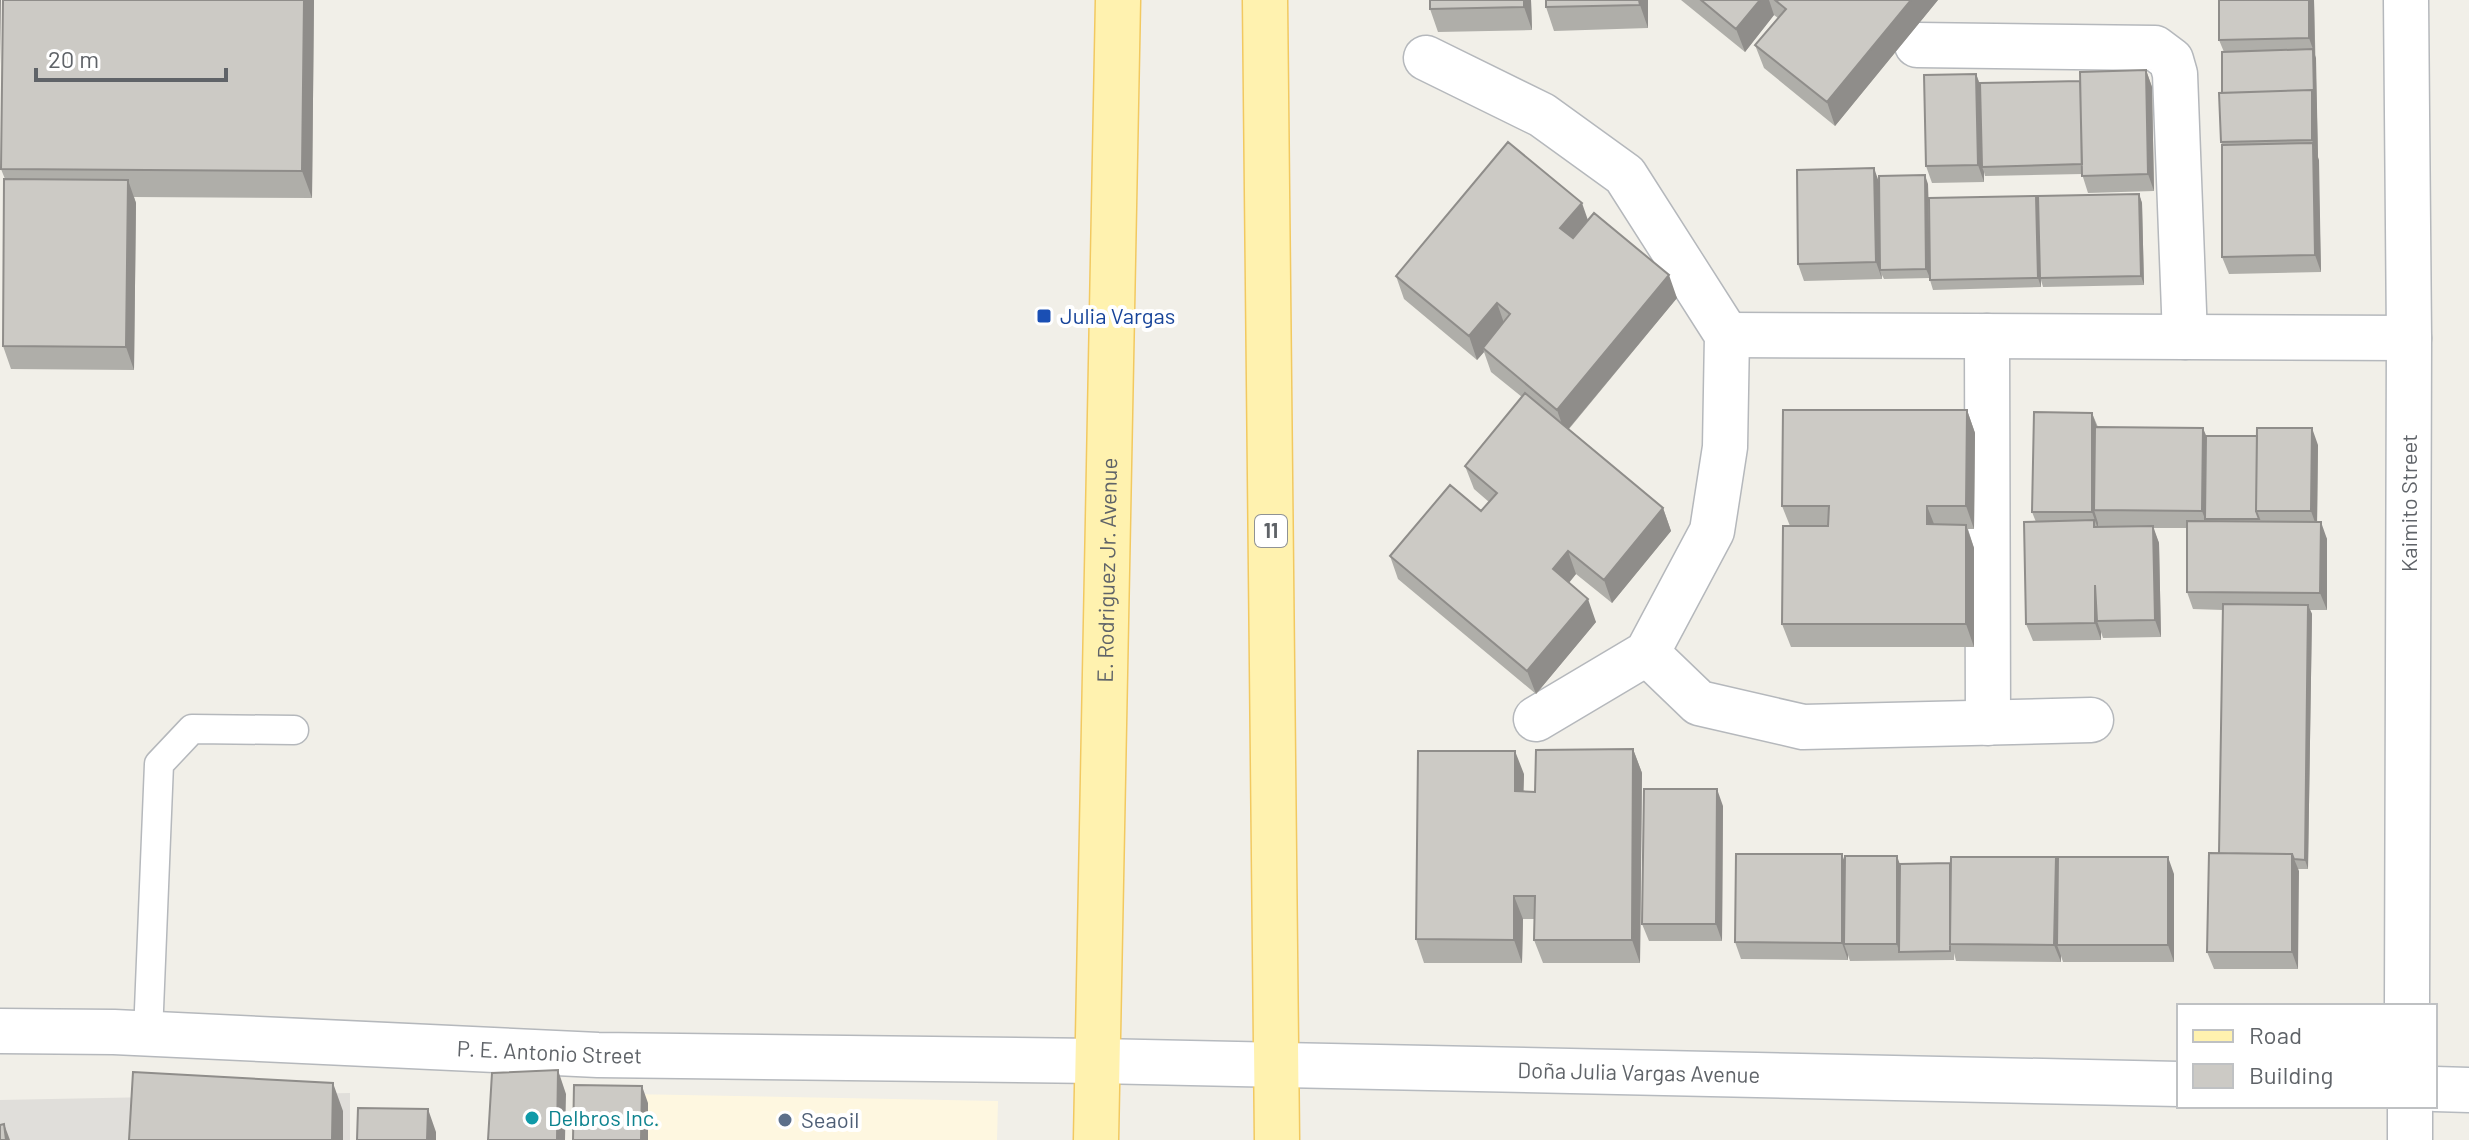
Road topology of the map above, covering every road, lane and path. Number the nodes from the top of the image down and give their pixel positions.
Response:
1 (1118, 0) edge
2 (1265, 0) edge
3 (2406, 0) edge
4 (1917, 45) dead end
5 (1426, 58) dead end
6 (1727, 335) junction
7 (1987, 336) junction
8 (2185, 337) junction
9 (2409, 338) junction
10 (1647, 653) junction
11 (1536, 719) dead end
12 (2091, 720) dead end
13 (1988, 723) junction
14 (294, 730) dead end
15 (2407, 1004) edge
16 (0, 1031) edge
17 (148, 1034) junction
18 (1097, 1061) junction
19 (1278, 1063) junction
20 (2177, 1084) edge
21 (2437, 1089) edge
22 (2469, 1090) edge
23 (2410, 1108) edge
24 (1096, 1140) edge
25 (1277, 1140) edge
26 (2410, 1140) edge

1 - 18 main road, E. Rodriguez Jr. Avenue
2 - 19 main road, 11
3 - 9 street, Kaimito Street
4 - 8 street
5 - 6 street
6 - 7 street
6 - 10 street
7 - 8 street
7 - 13 street
8 - 9 street
9 - 15 street, Kaimito Street
10 - 11 street
10 - 13 street
12 - 13 street
14 - 17 lane
16 - 17 street, P. E. Antonio Street
17 - 18 street, P. E. Antonio Street
18 - 19 street, Doña Julia Vargas Avenue
18 - 24 main road, E. Rodriguez Jr. Avenue
19 - 20 street, Doña Julia Vargas Avenue
19 - 25 main road, 11
21 - 22 street
23 - 26 street

